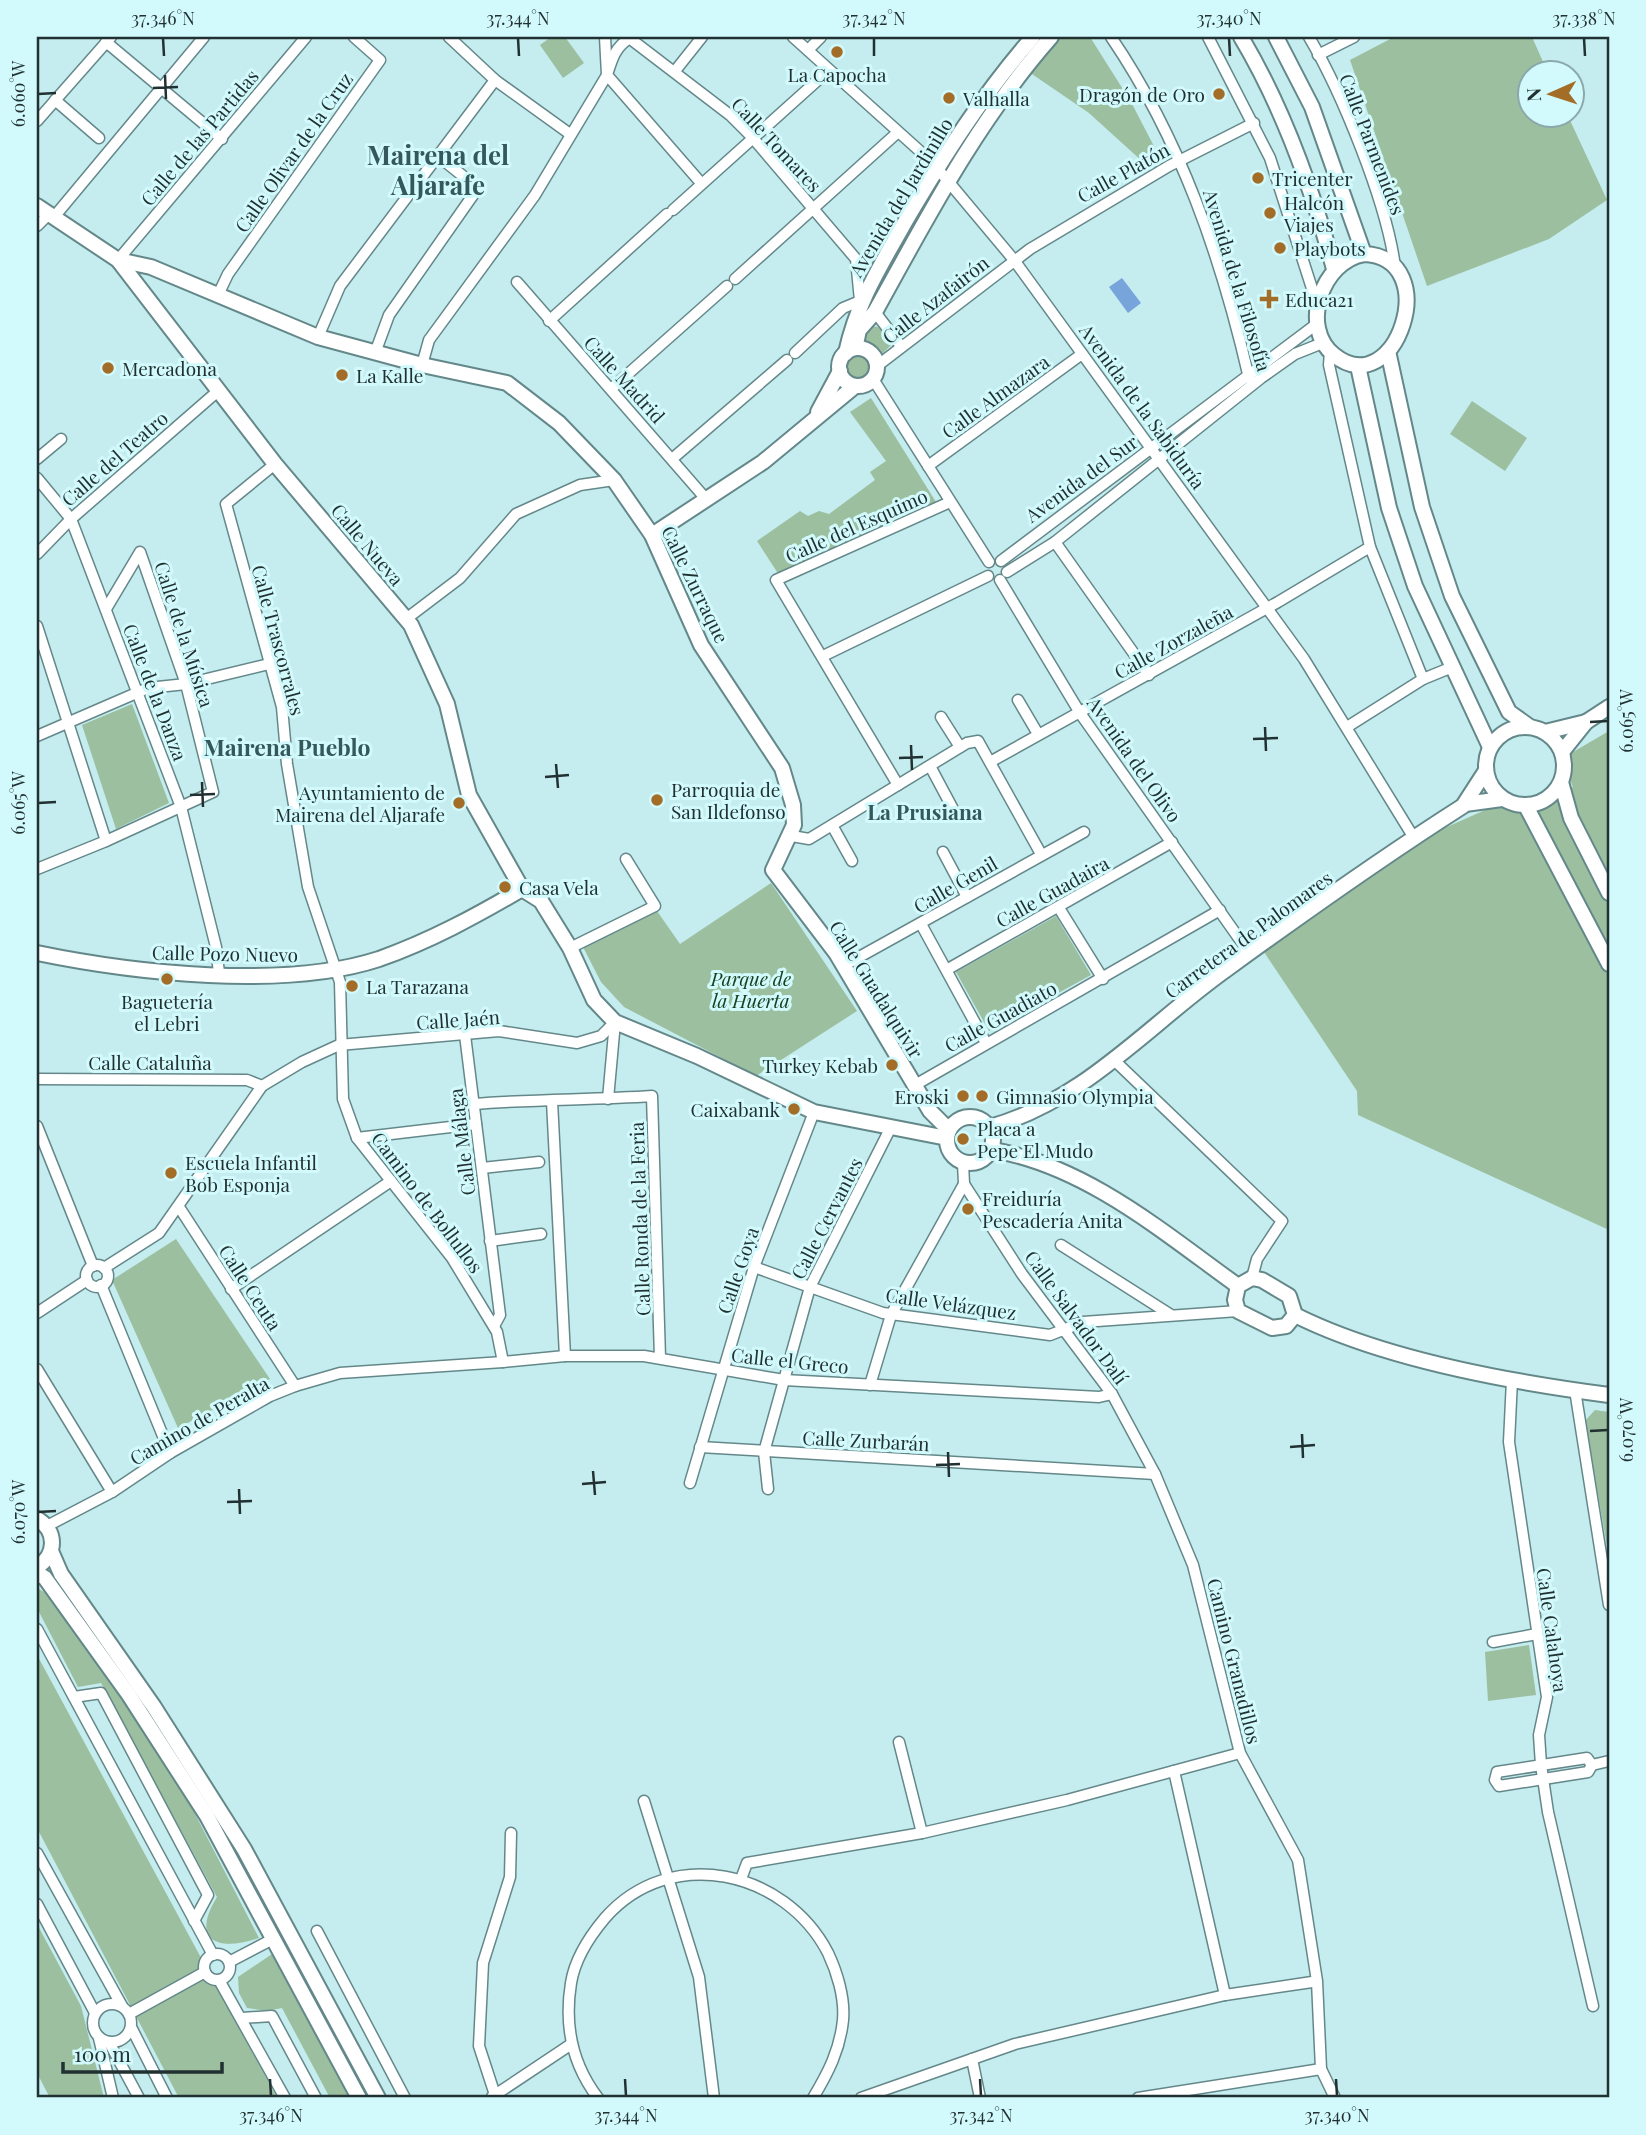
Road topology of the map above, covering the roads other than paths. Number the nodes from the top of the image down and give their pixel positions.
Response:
1 (204, 37) edge
2 (306, 37) edge
3 (354, 37) edge
4 (449, 37) edge
5 (605, 37) edge
6 (702, 37) edge
7 (793, 37) edge
8 (821, 37) edge
9 (1033, 37) edge
10 (1051, 37) edge
11 (1111, 37) edge
12 (1208, 37) edge
13 (1241, 37) edge
14 (1276, 37) edge
15 (1309, 37) edge
16 (1354, 37) edge
17 (629, 38) edge
18 (108, 39) edge
19 (808, 50) junction
20 (1318, 55) junction
21 (675, 71) junction
22 (828, 71) junction
23 (607, 75) junction
24 (495, 80) junction
25 (160, 88) junction
26 (55, 100) junction
27 (37, 121) edge
28 (1254, 123) junction
29 (897, 133) junction
30 (570, 134) junction
31 (752, 137) junction
32 (99, 138) dead end
33 (222, 139) junction
34 (438, 156) junction
35 (1180, 160) junction
36 (936, 167) junction
37 (948, 180) junction
38 (701, 183) junction
39 (813, 208) junction
40 (47, 213) edge
41 (37, 226) edge
42 (1364, 254) junction
43 (118, 260) junction
44 (1014, 260) junction
45 (142, 265) junction
46 (1395, 267) junction
47 (1334, 269) junction
48 (135, 282) junction
49 (517, 282) dead end
50 (218, 295) junction
51 (860, 301) junction
52 (876, 312) junction
53 (1318, 316) junction
54 (549, 321) junction
55 (318, 337) junction
56 (901, 346) junction
57 (1327, 347) junction
58 (850, 351) junction
59 (1388, 351) junction
60 (375, 353) junction
61 (1082, 354) junction
62 (422, 365) junction
63 (1358, 366) junction
64 (840, 371) junction
65 (875, 372) junction
66 (1248, 374) junction
67 (855, 386) junction
68 (1251, 386) junction
69 (611, 389) junction
70 (218, 391) junction
71 (812, 422) junction
72 (61, 439) dead end
73 (1152, 448) junction
74 (672, 458) junction
75 (1159, 458) junction
76 (37, 459) edge
77 (275, 464) junction
78 (928, 466) junction
79 (37, 478) edge
80 (614, 480) junction
81 (706, 499) junction
82 (950, 502) junction
83 (71, 519) junction
84 (652, 535) junction
85 (1055, 542) junction
86 (1370, 547) junction
87 (37, 554) edge
88 (995, 561) junction
89 (988, 576) junction
90 (1003, 576) junction
91 (1269, 607) junction
92 (106, 609) junction
93 (406, 619) junction
94 (37, 626) edge
95 (823, 656) junction
96 (269, 664) junction
97 (1450, 668) junction
98 (1149, 675) junction
99 (1423, 679) junction
100 (186, 684) junction
101 (136, 693) junction
102 (1018, 700) dead end
103 (1609, 707) edge
104 (1080, 713) junction
105 (941, 717) dead end
106 (69, 722) junction
107 (1586, 722) junction
108 (1347, 727) junction
109 (1530, 727) junction
110 (1545, 732) junction
111 (1038, 734) junction
112 (37, 736) edge
113 (960, 747) junction
114 (1490, 747) junction
115 (1562, 752) junction
116 (990, 762) junction
117 (930, 766) junction
118 (1485, 772) junction
119 (1561, 782) junction
120 (898, 785) junction
121 (1502, 799) junction
122 (1465, 804) junction
123 (1526, 806) junction
124 (181, 807) junction
125 (953, 809) dead end
126 (833, 827) junction
127 (1084, 832) dead end
128 (792, 836) junction
129 (1414, 838) junction
130 (106, 841) junction
131 (1172, 842) junction
132 (943, 852) dead end
133 (1041, 854) junction
134 (626, 859) dead end
135 (852, 861) dead end
136 (37, 869) edge
137 (522, 889) junction
138 (1609, 893) edge
139 (967, 897) junction
140 (1059, 908) junction
141 (1220, 910) junction
142 (921, 924) junction
143 (570, 948) junction
144 (37, 953) edge
145 (1250, 954) junction
146 (1609, 964) edge
147 (843, 966) junction
148 (948, 968) junction
149 (336, 969) junction
150 (219, 974) junction
151 (1103, 979) junction
152 (615, 1022) junction
153 (465, 1035) junction
154 (986, 1042) junction
155 (339, 1045) junction
156 (1115, 1061) junction
157 (37, 1079) edge
158 (915, 1085) junction
159 (262, 1086) junction
160 (608, 1099) junction
161 (552, 1101) junction
162 (474, 1104) junction
163 (814, 1112) junction
164 (1019, 1119) junction
165 (476, 1124) junction
166 (37, 1126) edge
167 (891, 1127) junction
168 (990, 1127) junction
169 (947, 1134) junction
170 (357, 1138) junction
171 (993, 1146) junction
172 (539, 1162) dead end
173 (963, 1163) junction
174 (482, 1168) junction
175 (391, 1181) junction
176 (964, 1184) junction
177 (178, 1207) junction
178 (541, 1234) dead end
179 (490, 1241) junction
180 (1061, 1245) dead end
181 (93, 1266) junction
182 (754, 1267) junction
183 (104, 1268) junction
184 (1252, 1278) junction
185 (87, 1280) junction
186 (102, 1285) junction
187 (810, 1287) junction
188 (231, 1289) junction
189 (1237, 1299) junction
190 (37, 1313) edge
191 (891, 1315) junction
192 (1171, 1315) junction
193 (1295, 1315) junction
194 (494, 1326) junction
195 (1065, 1330) junction
196 (565, 1356) junction
197 (660, 1358) junction
198 (503, 1362) junction
199 (37, 1369) edge
200 (723, 1371) junction
201 (784, 1380) junction
202 (1512, 1380) junction
203 (870, 1385) junction
204 (295, 1386) junction
205 (1576, 1390) junction
206 (1112, 1394) junction
207 (1609, 1395) edge
208 (700, 1447) junction
209 (764, 1452) junction
210 (170, 1453) junction
211 (1155, 1474) junction
212 (690, 1483) dead end
213 (768, 1489) dead end
214 (112, 1492) junction
215 (42, 1522) edge
216 (51, 1552) junction
217 (37, 1567) edge
218 (1606, 1567) edge
219 (37, 1573) edge
220 (1609, 1605) edge
221 (37, 1629) edge
222 (1537, 1634) junction
223 (1493, 1642) dead end
224 (74, 1697) junction
225 (899, 1742) dead end
226 (1240, 1753) junction
227 (1609, 1761) edge
228 (1541, 1765) junction
229 (1592, 1765) junction
230 (1174, 1771) junction
231 (1544, 1779) junction
232 (644, 1801) dead end
233 (511, 1833) dead end
234 (922, 1833) junction
235 (37, 1853) edge
236 (667, 1879) junction
237 (741, 1879) junction
238 (37, 1904) edge
239 (194, 1921) junction
240 (317, 1931) dead end
241 (273, 1939) junction
242 (213, 1955) junction
243 (229, 1962) junction
244 (205, 1972) junction
245 (219, 1980) junction
246 (1312, 1982) dead end
247 (1225, 1995) junction
248 (1593, 2006) dead end
249 (125, 2010) junction
250 (95, 2012) junction
251 (242, 2018) junction
252 (131, 2027) junction
253 (104, 2040) junction
254 (570, 2045) junction
255 (972, 2059) junction
256 (1321, 2068) junction
257 (494, 2097) edge
258 (113, 2098) edge
259 (139, 2098) edge
260 (167, 2098) edge
261 (285, 2098) edge
262 (316, 2098) edge
263 (359, 2098) edge
264 (378, 2098) edge
265 (405, 2098) edge
266 (598, 2098) edge
267 (714, 2098) edge
268 (813, 2098) edge
269 (862, 2098) edge
270 (980, 2098) edge
271 (1138, 2098) edge
272 (1335, 2098) edge

1 - 25 street
2 - 33 street, Calle de las Partidas
3 - 50 street, Calle Olivar de la Cruz
4 - 24 street
5 - 23 street
6 - 21 street
7 - 19 street, Avenida de la Sabiduría
8 - 19 street
9 - 36 street, Avenida del Jardinillo
10 - 37 street, Avenida del Jardinillo
11 - 35 street, Avenida de la Filosofía
12 - 28 street
13 - 47 street
14 - 42 street
15 - 20 street, Calle Parmenides
16 - 20 street
17 - 21 street, Calle Tomares
17 - 23 street
18 - 25 street
18 - 26 street
19 - 22 street, Avenida de la Sabiduría
20 - 46 street, Calle Parmenides
21 - 31 street, Calle Tomares
22 - 29 street, Avenida de la Sabiduría
22 - 31 street
23 - 30 street
23 - 38 street
24 - 30 street
24 - 34 street
25 - 33 street
25 - 40 street
26 - 27 street
26 - 32 street
28 - 35 street, Calle Platón
28 - 53 street
29 - 36 street, Avenida de la Sabiduría
29 - 39 street
30 - 62 street
31 - 38 street
31 - 39 street, Calle Tomares
33 - 43 street, Calle de las Partidas
34 - 55 street
34 - 60 street
35 - 44 street, Calle Platón
35 - 66 street, Avenida de la Filosofía
36 - 37 street, Avenida de la Sabiduría
36 - 51 street, Avenida del Jardinillo
37 - 44 street, Avenida de la Sabiduría
37 - 52 street, Avenida del Jardinillo
38 - 54 street
39 - 51 street, Calle Tomares
39 - 69 street
40 - 41 street
40 - 43 street
42 - 46 street
42 - 47 street
43 - 45 street
43 - 48 street, Calle Nueva
44 - 56 street, Calle Azafairón
44 - 61 street, Avenida de la Sabiduría
45 - 48 street
45 - 50 street
46 - 59 street
47 - 53 street
48 - 70 street, Calle Nueva
49 - 54 street, Calle Madrid
50 - 55 street
51 - 58 street, Avenida del Jardinillo
51 - 74 street
52 - 56 street
52 - 58 street, Avenida del Jardinillo
53 - 57 street
53 - 66 street, Avenida del Sur
54 - 69 street, Calle Madrid
55 - 60 street
56 - 65 street, Calle Azafairón
57 - 63 street
57 - 68 street, Avenida del Sur
57 - 86 street
58 - 64 street
58 - 65 street
59 - 63 street
59 - 109 street
60 - 62 street
61 - 73 street, Avenida de la Sabiduría
61 - 78 street, Calle Almazara
62 - 80 street, Calle Zurraque
63 - 97 street
64 - 67 street
64 - 71 street
65 - 67 street
65 - 78 street
66 - 68 street, Avenida de la Filosofía
66 - 73 street, Avenida del Sur
67 - 71 street
68 - 75 street, Avenida del Sur
69 - 74 street, Calle Madrid
70 - 77 street, Calle Nueva
70 - 83 street, Calle del Teatro
71 - 81 street
72 - 76 street
73 - 75 street, Avenida de la Sabiduría
73 - 88 street, Avenida del Sur
74 - 81 street, Calle Madrid
75 - 85 street, Avenida del Sur
75 - 91 street, Avenida de la Sabiduría
77 - 93 street, Calle Nueva
77 - 96 street, Calle Trascorrales
78 - 82 street
79 - 83 street, Calle de la Danza
80 - 84 street, Calle Zurraque
80 - 93 street
81 - 84 street
82 - 88 street
82 - 95 street, Calle del Esquimo
83 - 87 street, Calle del Teatro
83 - 92 street, Calle de la Danza
84 - 128 street, Calle Zurraque
85 - 90 street, Avenida del Sur
85 - 98 street
86 - 91 street, Calle Zorzaleña
86 - 99 street
88 - 89 street
88 - 90 street, Avenida del Olivo
89 - 90 street
89 - 95 street
90 - 104 street, Avenida del Olivo
91 - 98 street, Calle Zorzaleña
91 - 108 street, Avenida de la Sabiduría
92 - 100 street, Calle de la Música
92 - 101 street, Calle de la Danza
93 - 137 street, Calle Nueva
94 - 106 street
95 - 120 street
96 - 100 street
96 - 149 street, Calle Trascorrales
97 - 99 street
97 - 114 street
98 - 104 street, Calle Zorzaleña
99 - 108 street
100 - 101 street
100 - 124 street, Calle de la Música
101 - 106 street
101 - 124 street, Calle de la Danza
102 - 111 street
103 - 107 street
104 - 111 street, Calle Zorzaleña
104 - 131 street, Avenida del Olivo
105 - 113 street
106 - 112 street
106 - 130 street
107 - 110 street
107 - 115 street
108 - 129 street, Avenida de la Sabiduría
109 - 110 street
109 - 114 street
110 - 115 street
111 - 116 street, Calle Zorzaleña
113 - 116 street
113 - 117 street
114 - 118 street
115 - 119 street
116 - 133 street
117 - 120 street
117 - 125 street
118 - 121 street
118 - 122 street, Carretera de Palomares
119 - 123 street
119 - 138 street
120 - 126 street
121 - 122 street, Carretera de Palomares
121 - 123 street
122 - 129 street, Carretera de Palomares
123 - 146 street
124 - 130 street
124 - 150 street, Calle de la Danza
126 - 128 street
126 - 135 street
127 - 133 street, Calle Genil
128 - 147 street, Calle Guadalquivir
129 - 145 street, Carretera de Palomares
130 - 136 street
131 - 140 street, Calle Guadaira
131 - 141 street, Avenida del Olivo
132 - 139 street
133 - 139 street, Calle Genil
134 - 143 street
137 - 143 street, Calle Nueva
137 - 149 street, Calle Pozo Nuevo
139 - 142 street, Calle Genil
140 - 148 street, Calle Guadaira
140 - 151 street
141 - 145 street, Avenida del Olivo
141 - 151 street, Calle Guadiato
142 - 147 street, Calle Genil
142 - 148 street
143 - 152 street, Calle Nueva
144 - 150 street, Calle Pozo Nuevo
145 - 156 street, Carretera de Palomares
147 - 158 street, Calle Guadalquivir
148 - 154 street
149 - 150 street, Calle Pozo Nuevo
149 - 155 street, Camino de Bollullos
151 - 154 street, Calle Guadiato
152 - 153 street, Calle Jaén
152 - 160 street
152 - 163 street
153 - 155 street, Calle Jaén
153 - 162 street, Calle Málaga
154 - 158 street, Calle Guadiato
155 - 159 street
155 - 170 street, Camino de Bollullos
156 - 164 street, Carretera de Palomares
156 - 184 street
157 - 159 street, Calle Cataluña
158 - 169 street, Calle Guadalquivir
159 - 177 street
160 - 161 street, Calle Ronda de la Feria
160 - 197 street, Calle Ronda de la Feria
161 - 162 street, Calle Ronda de la Feria
161 - 196 street
162 - 165 street, Calle Málaga
163 - 167 street
163 - 182 street, Calle Goya
164 - 168 street, Carretera de Palomares
164 - 171 street, Carretera de Palomares
165 - 170 street
165 - 174 street, Calle Málaga
166 - 181 street
167 - 169 street
167 - 187 street, Calle Cervantes
168 - 169 street
168 - 171 street
169 - 173 street
170 - 175 street, Camino de Bollullos
171 - 173 street
171 - 189 street
172 - 174 street
173 - 176 street
174 - 179 street, Calle Málaga
175 - 188 street
175 - 194 street, Camino de Bollullos
176 - 191 street
176 - 195 street, Calle Salvador Dalí
177 - 183 street
177 - 188 street, Calle Ceuta
178 - 179 street
179 - 194 street, Calle Málaga
180 - 192 street
181 - 183 street
181 - 185 street
182 - 187 street, Calle Velázquez
182 - 200 street, Calle Goya
183 - 186 street
184 - 189 street
184 - 193 street
185 - 186 street
185 - 190 street
186 - 210 street
187 - 191 street, Calle Velázquez
187 - 201 street, Calle Cervantes
188 - 204 street, Calle Ceuta
189 - 192 street, Calle Velázquez
189 - 193 street
191 - 195 street, Calle Velázquez
191 - 203 street
192 - 195 street, Calle Velázquez
193 - 202 street
194 - 198 street
195 - 206 street, Calle Salvador Dalí
196 - 197 street, Calle el Greco
196 - 198 street, Calle el Greco
197 - 200 street, Calle el Greco
198 - 204 street, Camino de Peralta
199 - 214 street
200 - 201 street, Calle el Greco
200 - 208 street, Calle Goya
201 - 203 street, Calle el Greco
201 - 209 street, Calle Cervantes
202 - 205 street
202 - 222 street, Calle Calahoya
203 - 206 street, Calle el Greco
204 - 210 street, Camino de Peralta
205 - 207 street
205 - 218 street
206 - 211 street, Calle Salvador Dalí
208 - 209 street, Calle Zurbarán
208 - 212 street, Calle Goya
209 - 211 street, Calle Zurbarán
209 - 213 street, Calle Cervantes
210 - 214 street, Camino de Peralta
211 - 226 street, Camino Granadillos
214 - 215 street, Camino de Peralta
215 - 216 street
216 - 217 street
216 - 264 street
218 - 220 street
219 - 241 street
221 - 224 street
222 - 223 street
222 - 228 street, Calle Calahoya
224 - 239 street
224 - 239 street
225 - 234 street
226 - 230 street
226 - 256 street, Camino Granadillos
227 - 229 street
228 - 229 street
228 - 231 street, Calle Calahoya
228 - 231 street
229 - 231 street
230 - 234 street
230 - 247 street
231 - 248 street, Calle Calahoya
232 - 236 street
233 - 257 street
234 - 237 street
235 - 249 street
236 - 237 street
236 - 254 street
236 - 267 street
237 - 268 street
238 - 250 street
239 - 242 street
240 - 265 street
241 - 243 street
241 - 263 street
242 - 243 street
242 - 244 street
243 - 245 street
244 - 245 street
244 - 249 street
245 - 251 street
246 - 247 street
247 - 255 street
249 - 250 street
249 - 252 street
250 - 253 street
251 - 261 street
251 - 262 street
252 - 253 street
252 - 260 street
253 - 258 street
253 - 259 street
254 - 257 street
254 - 266 street
255 - 269 street
255 - 270 street
256 - 271 street
256 - 272 street, Camino Granadillos

